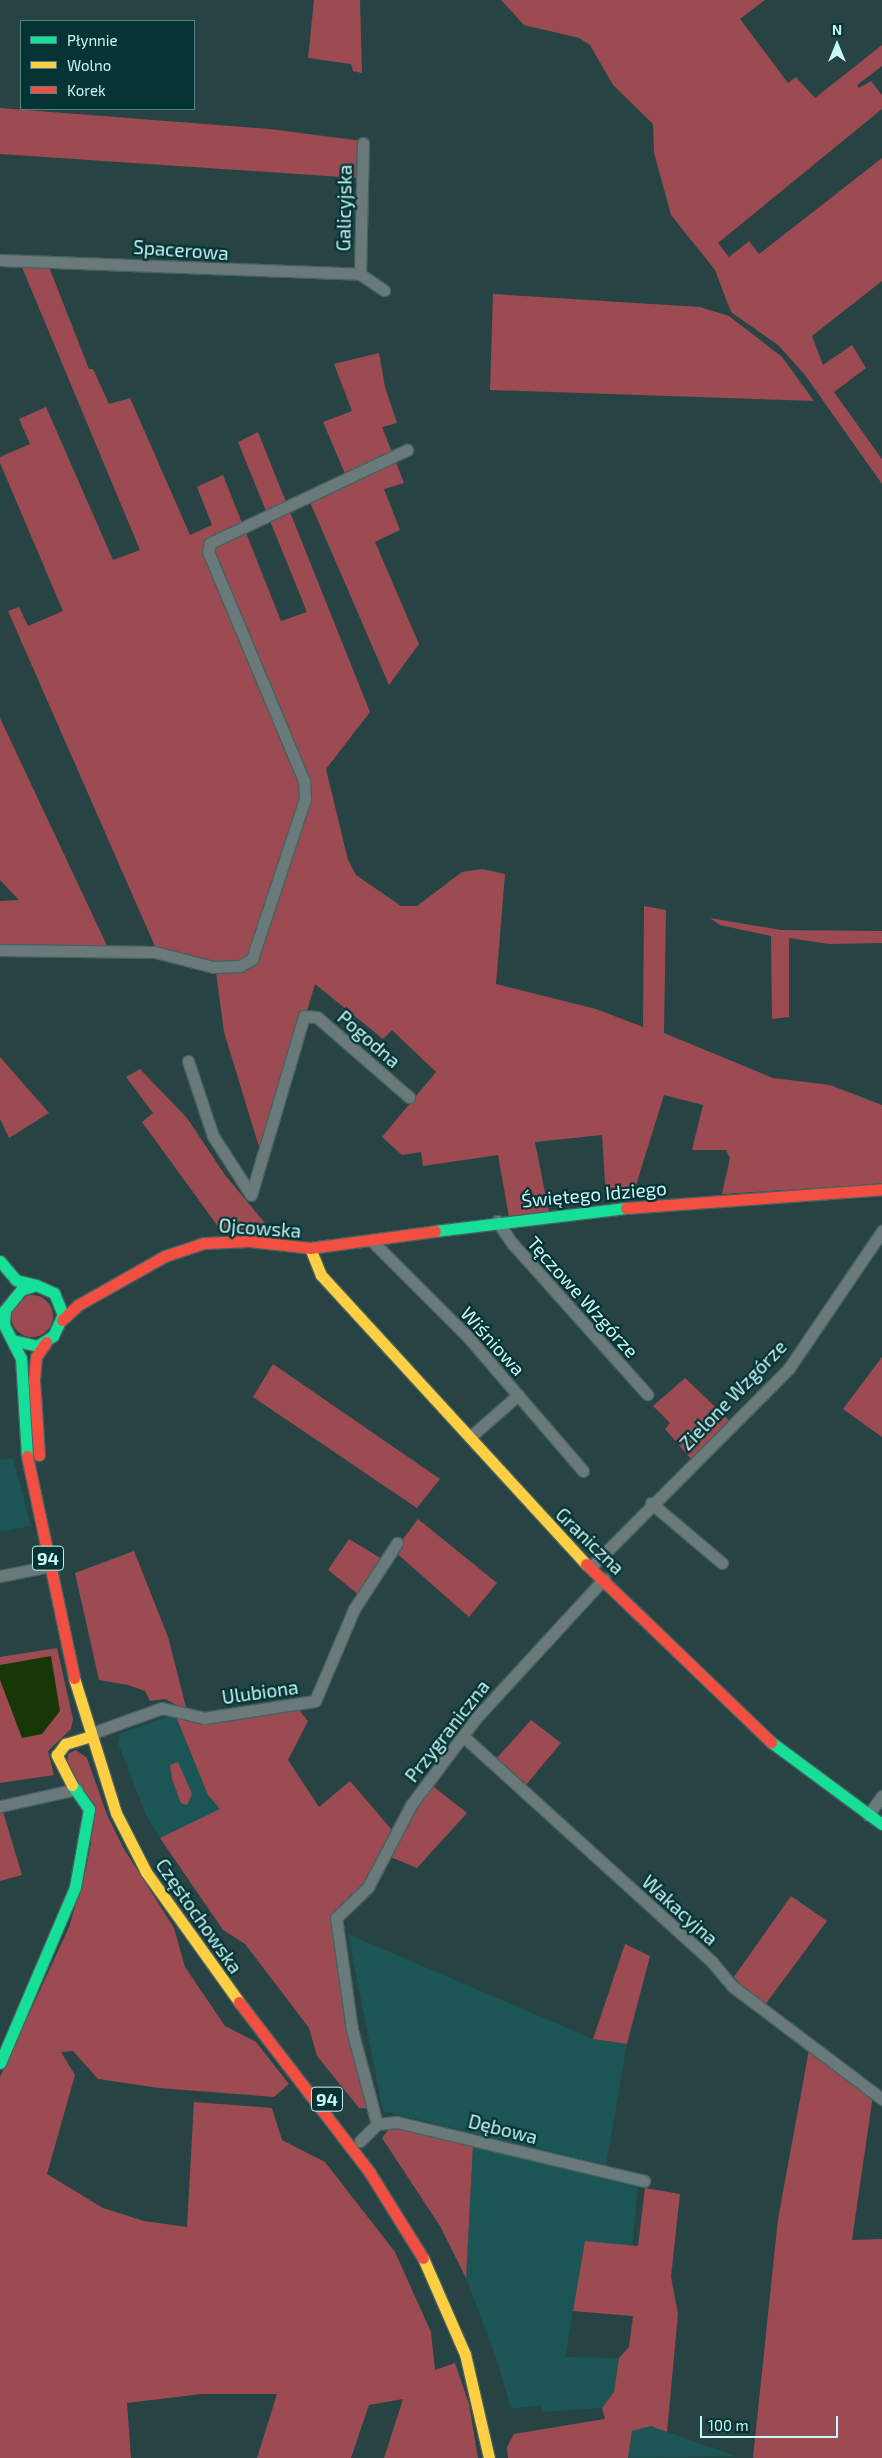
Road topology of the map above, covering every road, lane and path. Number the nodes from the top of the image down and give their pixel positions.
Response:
1 (363, 143) dead end
2 (0, 260) edge
3 (363, 275) junction
4 (384, 290) dead end
5 (407, 450) dead end
6 (0, 950) edge
7 (188, 1061) dead end
8 (409, 1097) dead end
9 (882, 1189) edge
10 (497, 1220) junction
11 (882, 1232) edge
12 (371, 1240) junction
13 (310, 1248) junction
14 (0, 1260) edge
15 (36, 1285) junction
16 (2, 1292) dead end
17 (100, 1293) junction
18 (56, 1296) junction
19 (5, 1310) junction
20 (62, 1320) junction
21 (12, 1340) junction
22 (46, 1342) junction
23 (647, 1394) dead end
24 (518, 1395) junction
25 (470, 1437) junction
26 (584, 1472) dead end
27 (651, 1503) junction
28 (397, 1543) dead end
29 (722, 1563) dead end
30 (50, 1566) junction
31 (591, 1567) junction
32 (0, 1576) edge
33 (604, 1579) junction
34 (93, 1734) junction
35 (463, 1736) junction
36 (77, 1789) junction
37 (882, 1796) edge
38 (1, 1806) edge
39 (868, 1815) junction
40 (882, 1824) edge
41 (0, 2063) edge
42 (882, 2099) edge
43 (377, 2124) junction
44 (360, 2142) junction
45 (644, 2181) dead end
46 (489, 2458) edge
47 (500, 2458) edge

1 - 3 street, Galicyjska
2 - 3 street, Spacerowa
3 - 4 street
5 - 6 street
7 - 8 street, Pogodna
9 - 10 main road, Świętego Idziego
10 - 12 main road, Świętego Idziego
10 - 23 street, Tęczowe Wzgórze
11 - 27 street, Zielone Wzgórze
12 - 13 main road, Świętego Idziego
12 - 24 street, Wiśniowa
13 - 17 main road, Ojcowska
13 - 25 main road, Graniczna
14 - 15 main road
15 - 18 main road
15 - 19 main road
16 - 19 main road, 94
17 - 18 main road, Ojcowska
17 - 20 main road, Ojcowska
18 - 20 main road
19 - 21 main road, 94
20 - 22 main road, 94
21 - 22 main road
21 - 30 main road, Częstochowska / 94
22 - 34 main road, Częstochowska / 94
24 - 25 street
24 - 26 street, Wiśniowa
25 - 31 main road, Graniczna
27 - 29 street
27 - 31 street, Zielone Wzgórze
28 - 34 street, Ulubiona
30 - 32 street
30 - 34 main road, Częstochowska / 94
31 - 33 main road, Graniczna
33 - 35 street, Przygraniczna
33 - 39 main road, Graniczna
34 - 36 main road
34 - 44 main road, Częstochowska / 94
34 - 46 main road, Częstochowska / 94
35 - 42 street, Wakacyjna
35 - 43 street, Przygraniczna
36 - 38 street
36 - 41 main road
37 - 39 street
39 - 40 main road, Graniczna
43 - 44 street
43 - 45 street, Dębowa
44 - 47 main road, Częstochowska / 94

